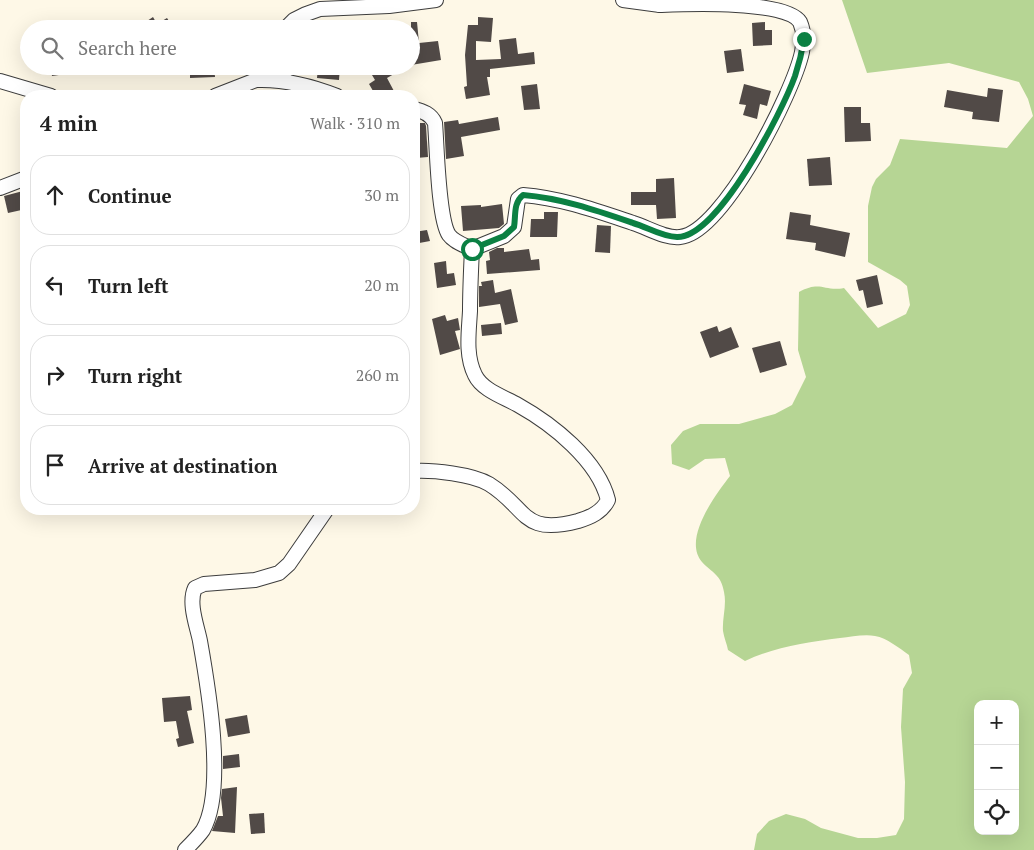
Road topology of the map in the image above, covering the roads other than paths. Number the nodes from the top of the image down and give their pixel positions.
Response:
1 (436, 0) edge
2 (623, 0) edge
3 (660, 2) edge
4 (296, 20) edge
5 (254, 75) edge
6 (264, 75) edge
7 (280, 75) edge
8 (275, 79) junction
9 (0, 81) edge
10 (31, 90) edge
11 (226, 90) edge
12 (318, 90) edge
13 (420, 111) edge
14 (20, 180) edge
15 (0, 188) edge
16 (472, 249) junction
17 (420, 472) edge
18 (323, 515) edge
19 (185, 850) edge

1 - 4 street
2 - 3 street
3 - 16 street
5 - 11 street
6 - 8 street
7 - 8 street
8 - 12 street
9 - 10 street
13 - 16 street
14 - 15 street
16 - 17 street
18 - 19 street

